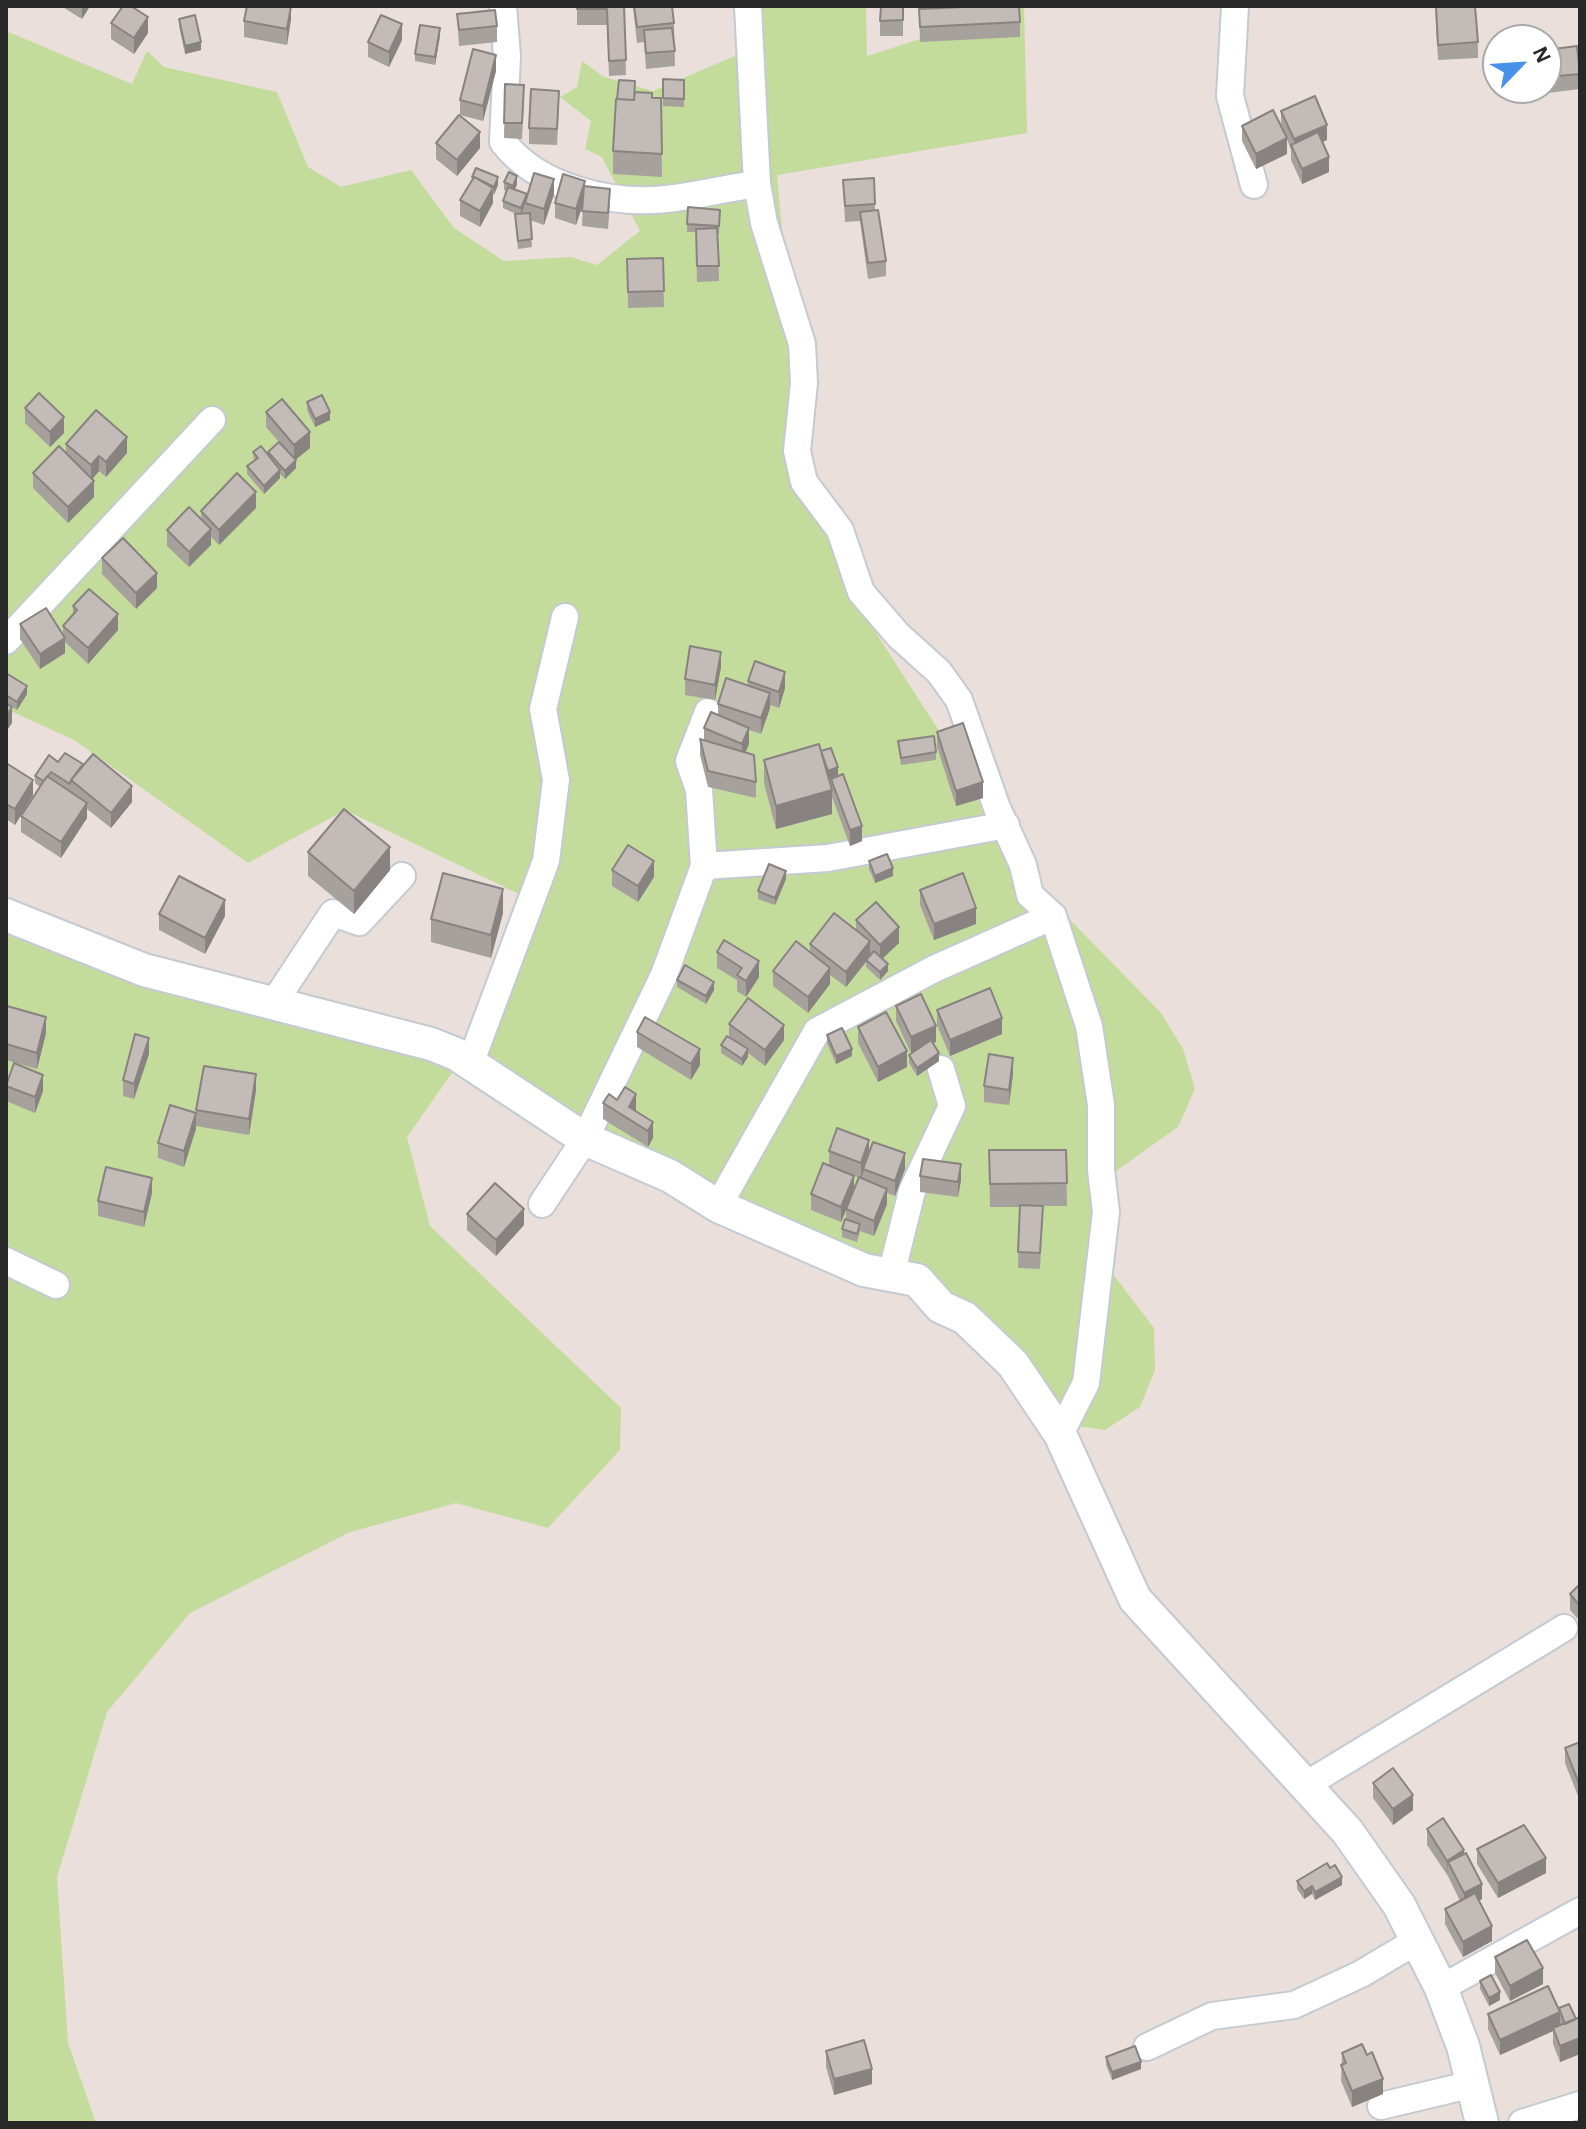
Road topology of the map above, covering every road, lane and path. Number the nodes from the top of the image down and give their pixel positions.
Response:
1 (503, 6) edge
2 (748, 6) edge
3 (1235, 6) edge
4 (757, 184) junction
5 (1254, 185) dead end
6 (212, 420) dead end
7 (565, 617) dead end
8 (6, 641) edge
9 (708, 712) edge
10 (1006, 825) junction
11 (704, 866) junction
12 (402, 876) dead end
13 (6, 915) edge
14 (1053, 916) junction
15 (273, 1004) junction
16 (470, 1064) junction
17 (941, 1069) dead end
18 (585, 1139) junction
19 (542, 1204) dead end
20 (718, 1206) junction
21 (6, 1261) edge
22 (891, 1275) junction
23 (56, 1285) dead end
24 (1060, 1434) junction
25 (1564, 1628) dead end
26 (1304, 1786) junction
27 (1580, 1911) edge
28 (1418, 1940) junction
29 (1441, 1988) junction
30 (1147, 2047) dead end
31 (1473, 2084) junction
32 (1580, 2105) edge
33 (1381, 2106) dead end
34 (1482, 2123) edge
35 (1522, 2123) edge

1 - 4 street
2 - 4 street
3 - 5 street
4 - 10 street
6 - 8 street
7 - 16 street
9 - 11 street
10 - 11 street
10 - 14 street
11 - 18 street
12 - 15 street
13 - 15 street
14 - 20 street
14 - 24 street
15 - 16 street
16 - 18 street
17 - 22 street
18 - 19 street
18 - 20 street
20 - 22 street
21 - 23 street
22 - 24 street
24 - 26 street
25 - 26 street
26 - 28 street
27 - 29 street
28 - 29 street
28 - 30 street
29 - 31 street
31 - 33 street
31 - 34 street
32 - 35 street

